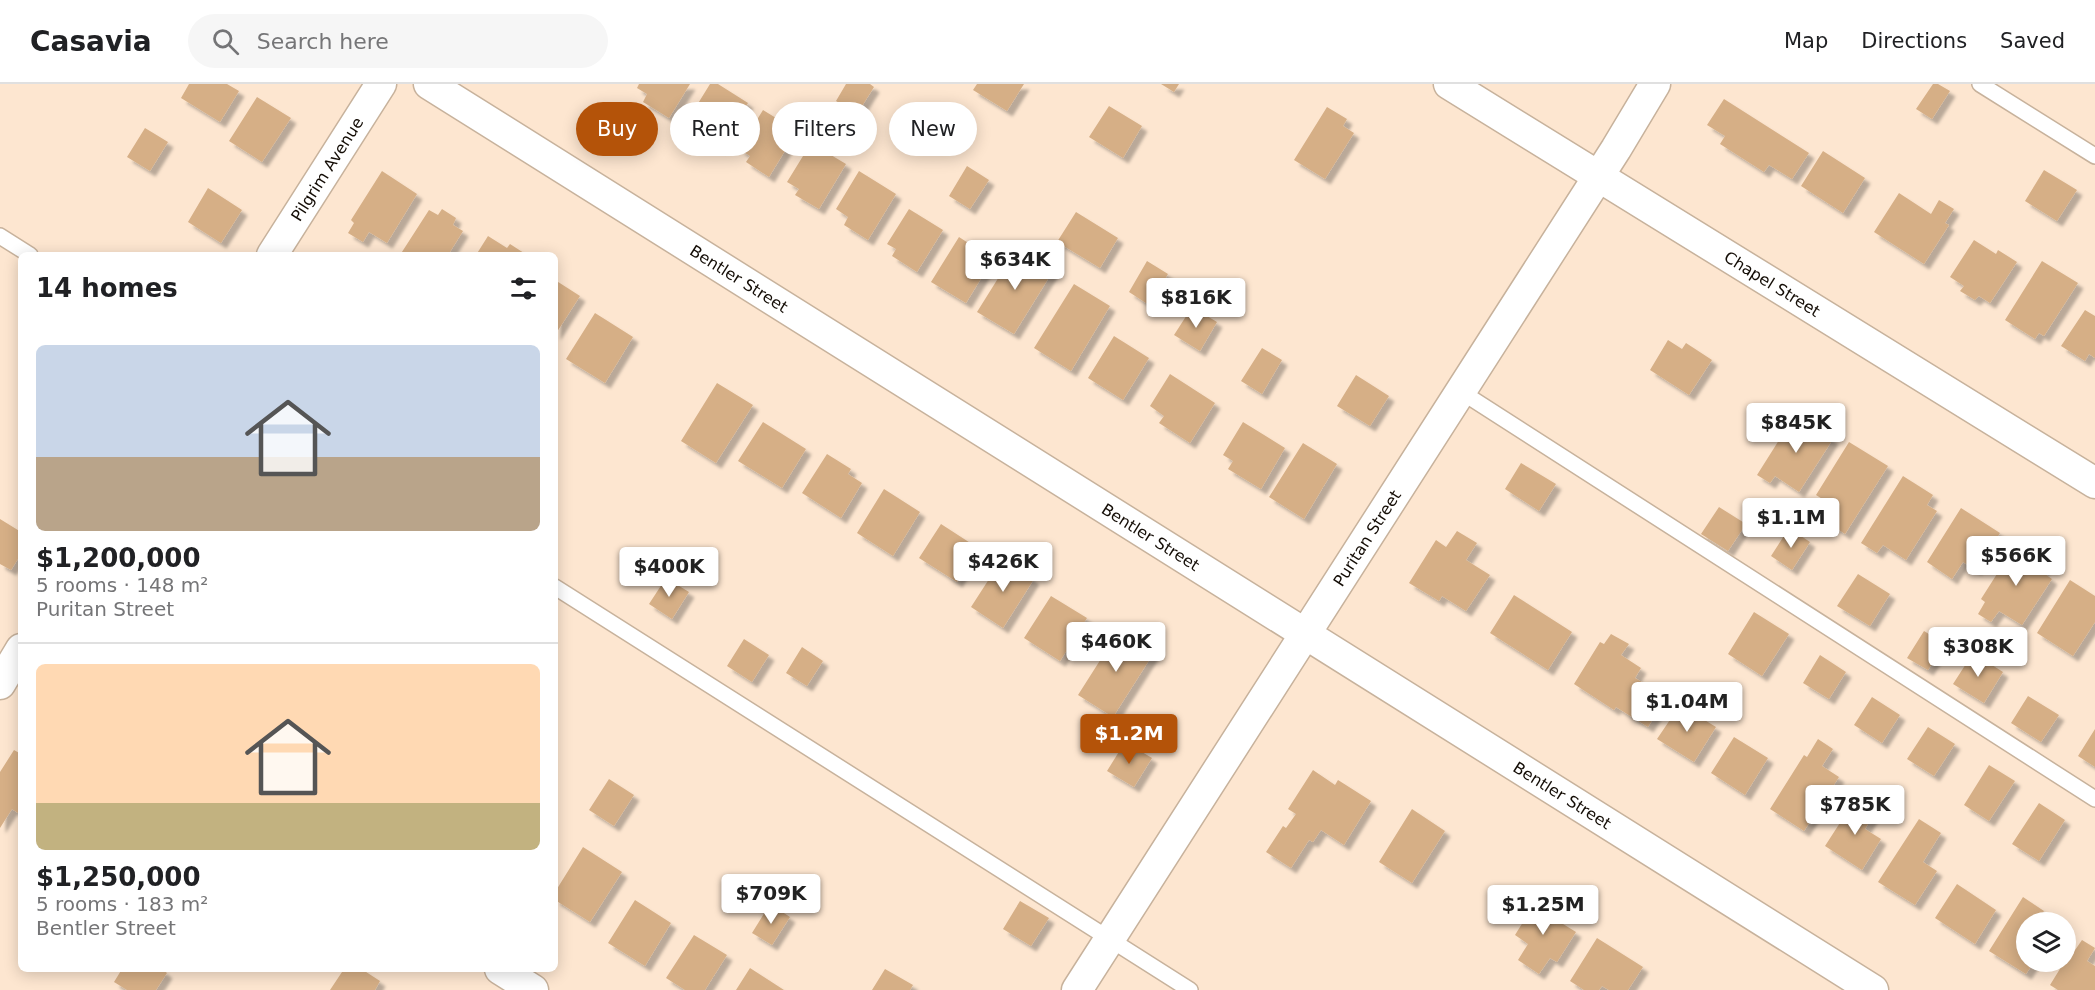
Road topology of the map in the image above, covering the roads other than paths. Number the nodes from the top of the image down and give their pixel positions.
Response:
1 (381, 84) edge
2 (429, 84) edge
3 (1449, 84) edge
4 (1655, 84) edge
5 (1980, 84) edge
6 (2095, 156) edge
7 (1598, 176) junction
8 (0, 236) edge
9 (25, 252) edge
10 (274, 252) edge
11 (1460, 391) junction
12 (2095, 483) edge
13 (558, 589) edge
14 (1305, 634) junction
15 (2095, 799) edge
16 (1110, 940) junction
17 (505, 972) edge
18 (533, 990) edge
19 (1077, 990) edge
20 (1190, 990) edge
21 (1873, 990) edge

1 - 10 street, Pilgrim Avenue
2 - 14 street, Bentler Street
3 - 7 street, Chapel Street
4 - 7 street, Puritan Street
5 - 6 lane
7 - 11 street, Puritan Street
7 - 12 street, Chapel Street
8 - 9 lane
11 - 14 street, Puritan Street
11 - 15 lane
13 - 16 lane
14 - 16 street, Puritan Street
14 - 21 street, Bentler Street
16 - 19 street, Puritan Street
16 - 20 lane
17 - 18 street

